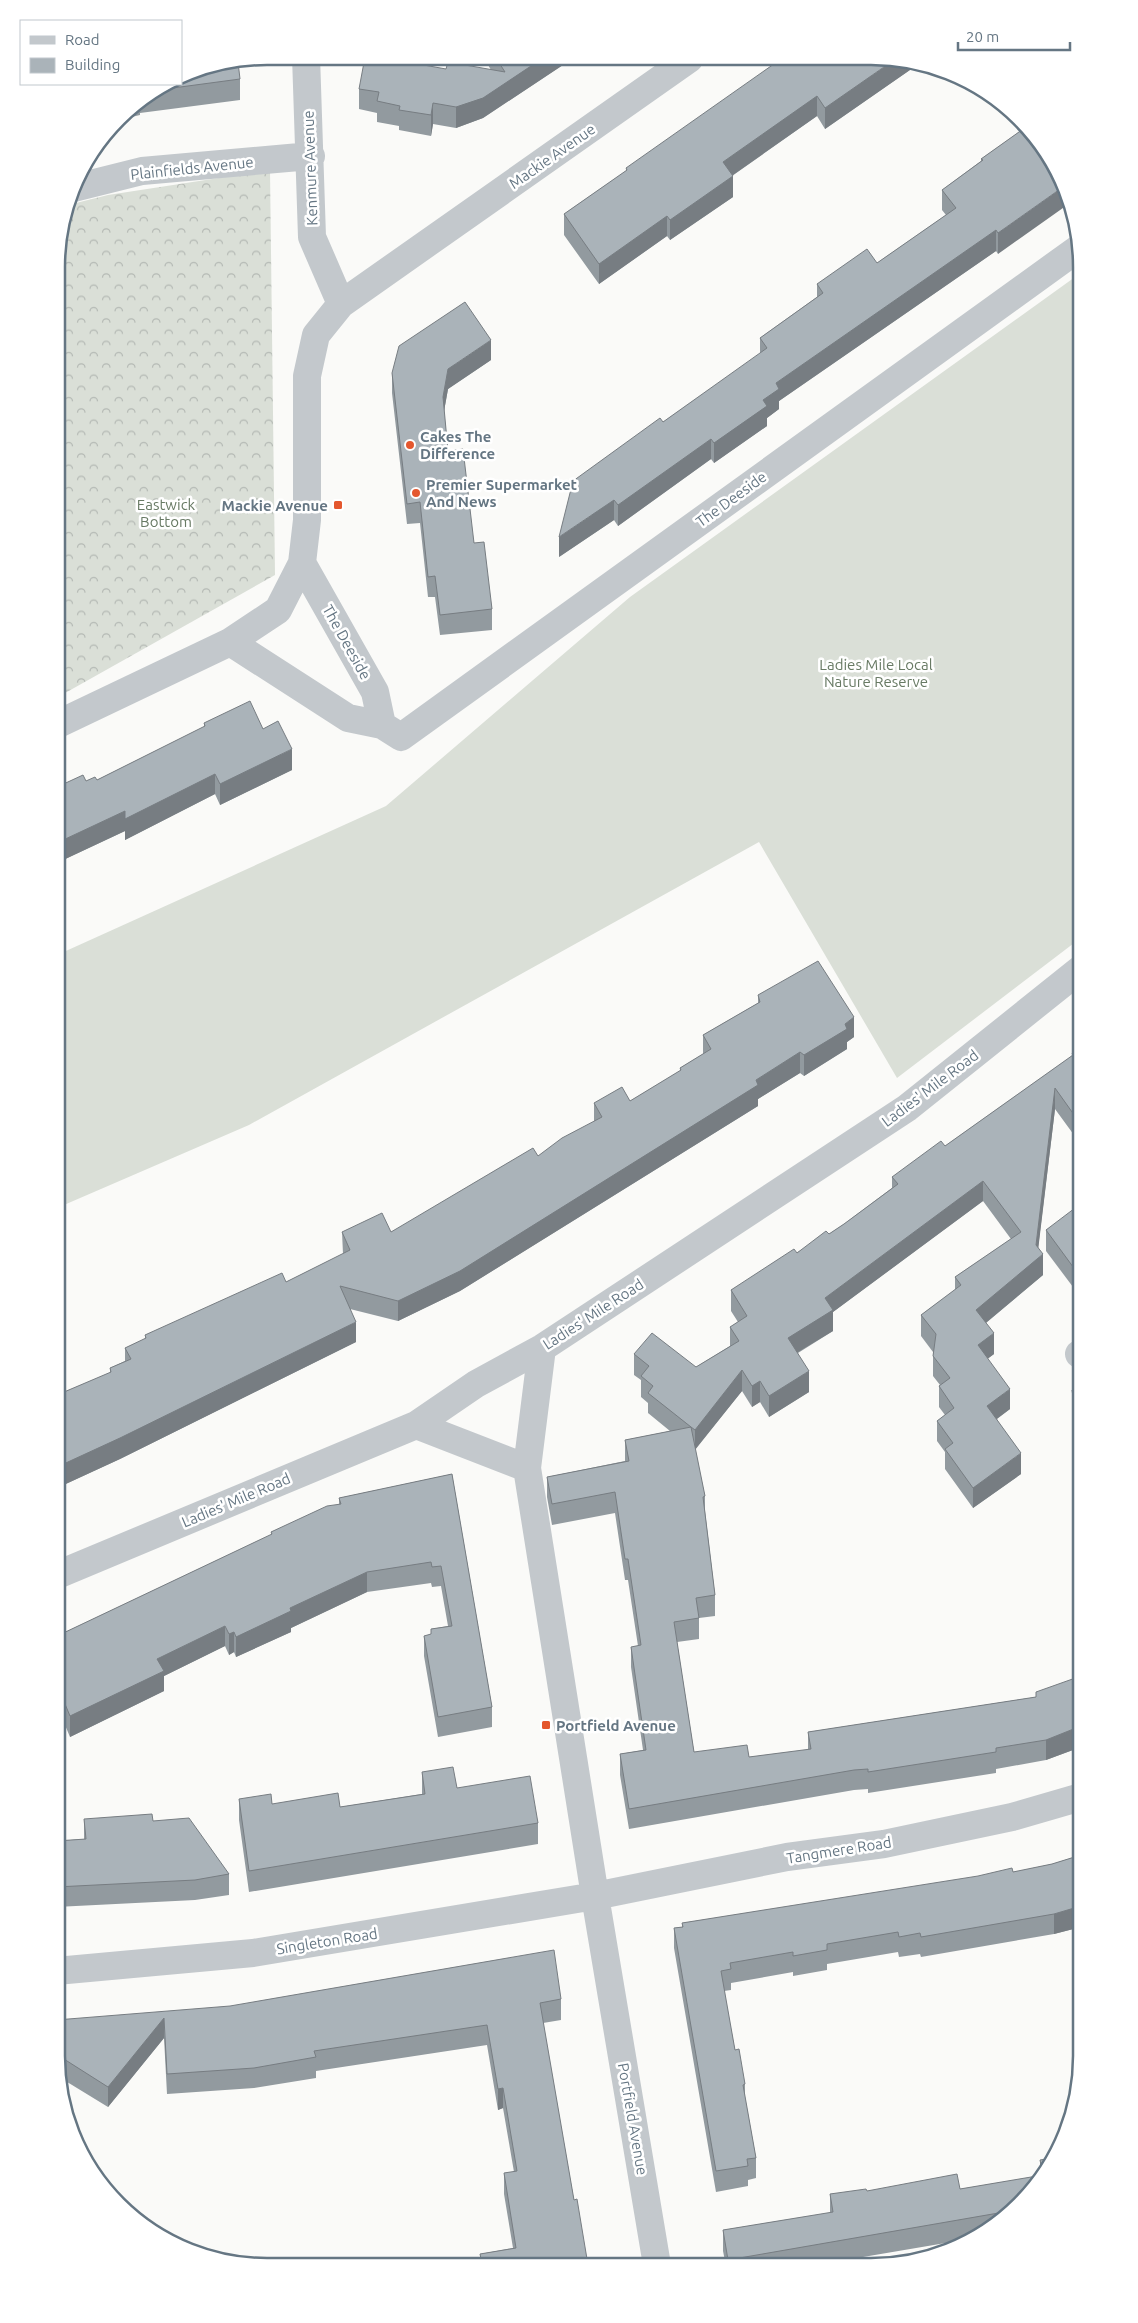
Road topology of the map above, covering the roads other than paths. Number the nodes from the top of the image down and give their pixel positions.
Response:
1 (306, 65) edge
2 (680, 65) edge
3 (311, 156) junction
4 (81, 186) edge
5 (1073, 252) edge
6 (341, 304) junction
7 (302, 563) junction
8 (230, 642) junction
9 (65, 721) edge
10 (382, 725) junction
11 (1073, 975) edge
12 (542, 1348) junction
13 (416, 1425) junction
14 (527, 1468) junction
15 (65, 1572) edge
16 (1073, 1799) edge
17 (595, 1896) junction
18 (65, 1970) edge
19 (656, 2258) edge

1 - 3 street, Kenmure Avenue
2 - 6 street, Mackie Avenue
3 - 4 street, Plainfields Avenue
3 - 6 street, Kenmure Avenue
5 - 10 street, The Deeside
6 - 7 street, Mackie Avenue
7 - 8 street, Mackie Avenue
7 - 10 street, The Deeside
8 - 9 street, Mackie Avenue
8 - 10 street, The Deeside
11 - 12 street, Ladies' Mile Road
12 - 13 street, Ladies' Mile Road
12 - 14 street, Portfield Avenue
13 - 14 street
13 - 15 street, Ladies' Mile Road
14 - 17 street, Portfield Avenue
16 - 17 street, Tangmere Road
17 - 18 street, Singleton Road
17 - 19 street, Portfield Avenue

